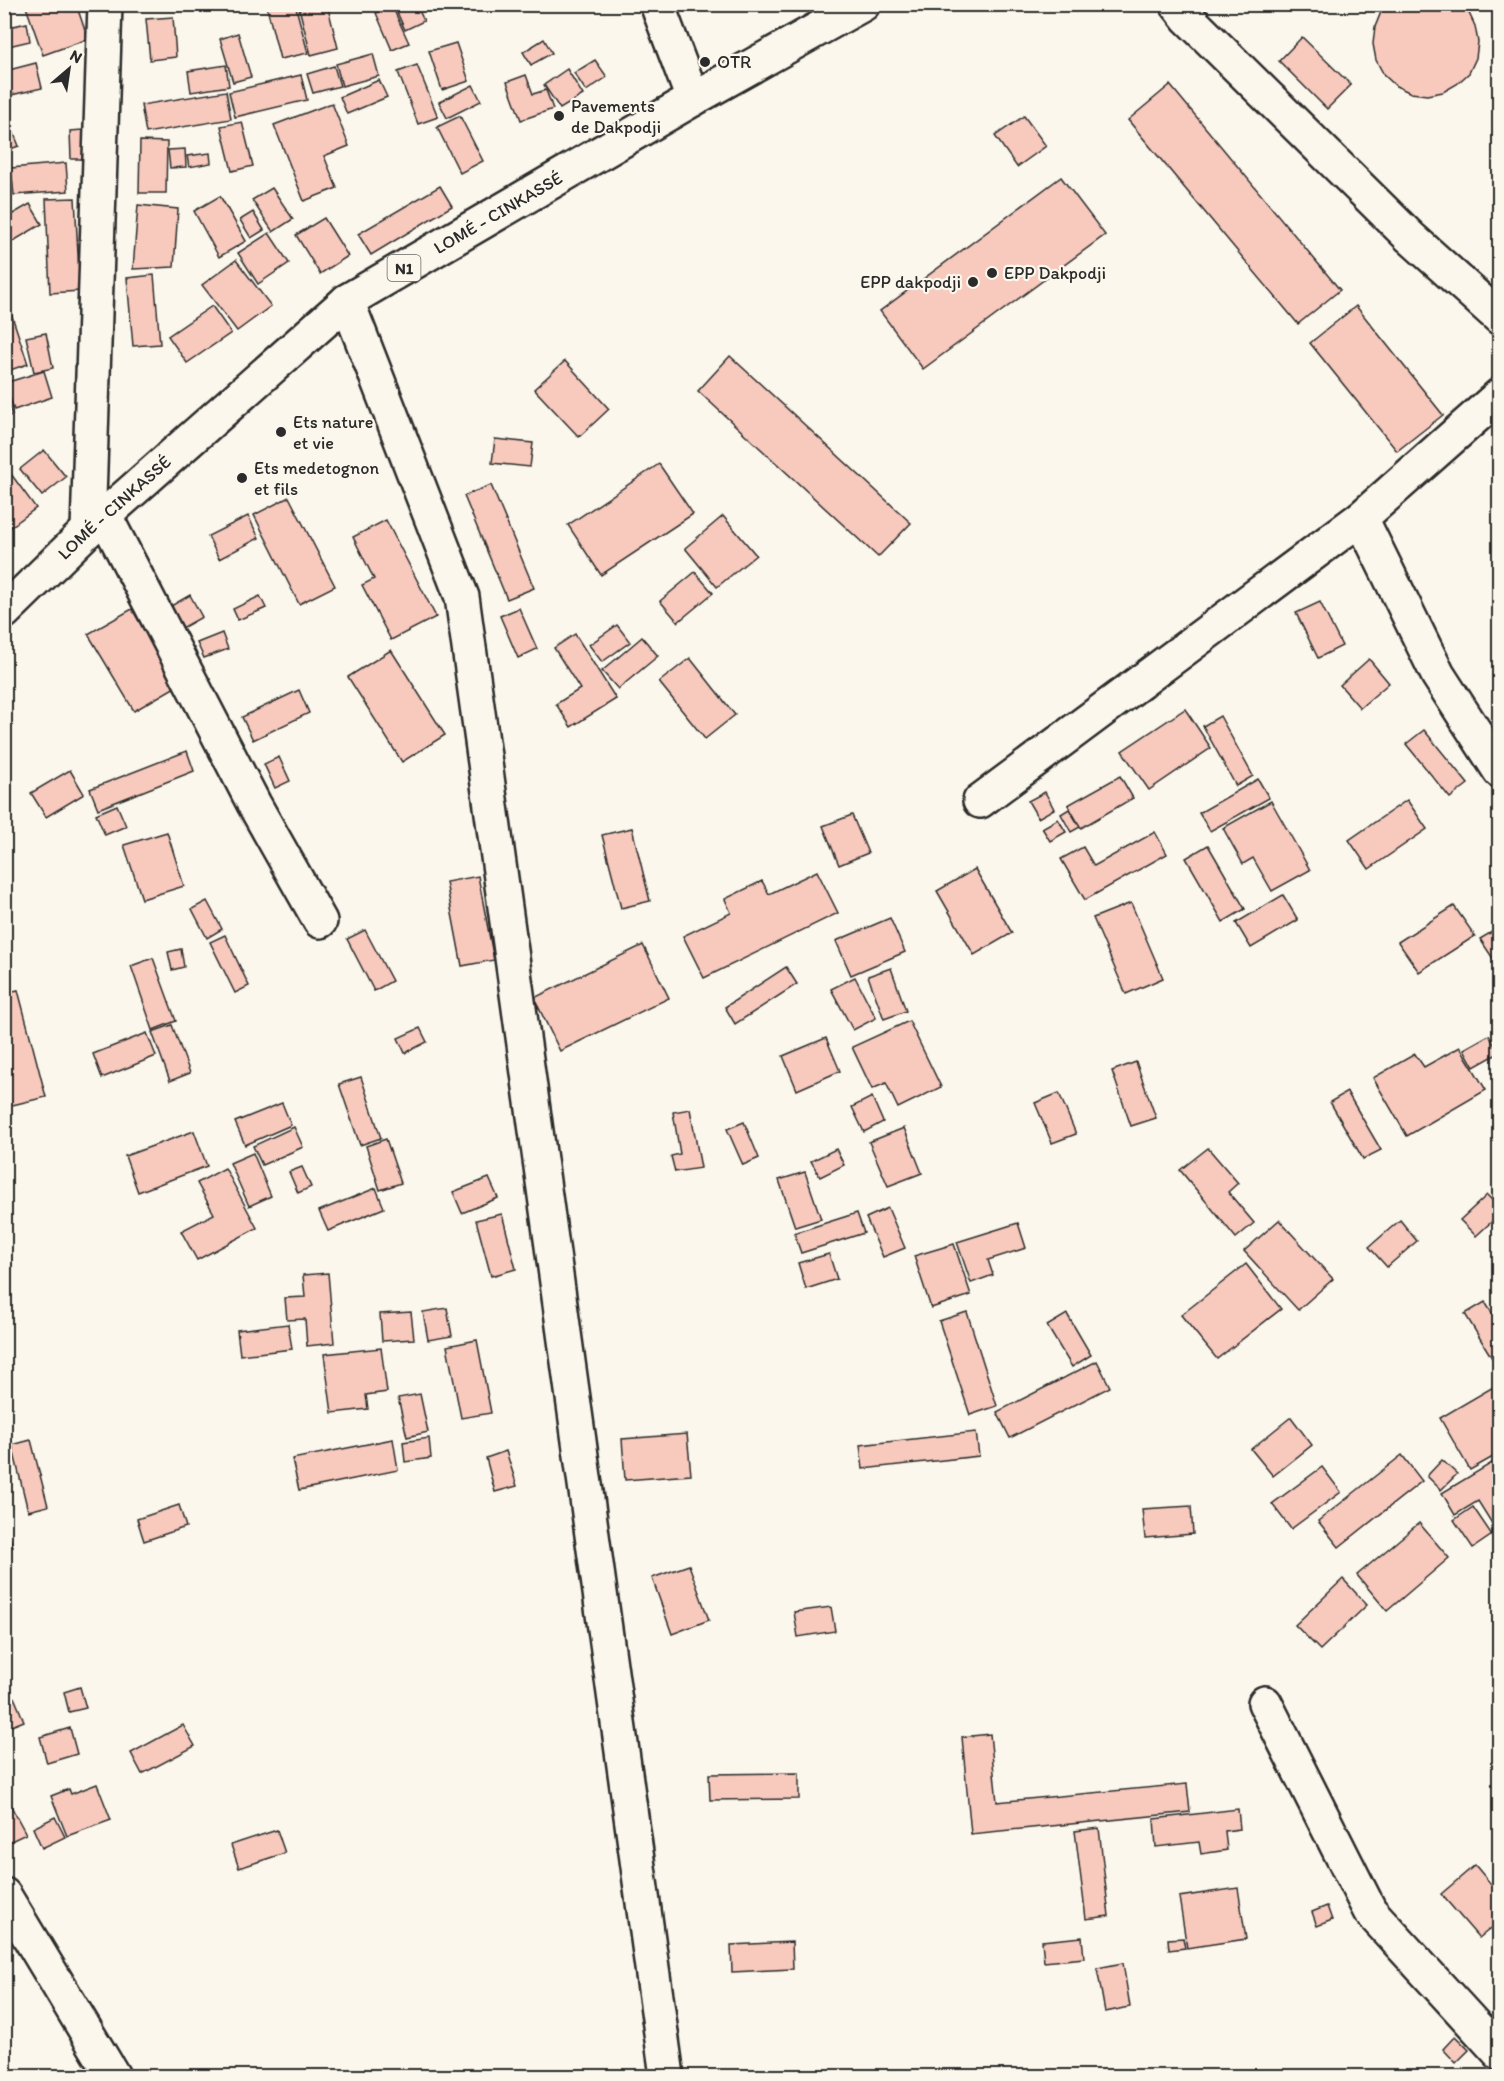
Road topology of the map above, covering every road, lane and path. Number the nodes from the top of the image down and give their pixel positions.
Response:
1 (105, 4) edge
2 (657, 4) edge
3 (863, 4) edge
4 (1177, 4) edge
5 (693, 99) junction
6 (347, 301) junction
7 (1500, 318) edge
8 (1500, 395) edge
9 (1361, 518) junction
10 (96, 523) junction
11 (4, 612) edge
12 (1500, 771) edge
13 (980, 801) dead end
14 (320, 921) dead end
15 (1265, 1703) dead end
16 (4, 1895) edge
17 (1500, 2053) edge
18 (113, 2076) edge
19 (667, 2076) edge

1 - 10 main road
2 - 5 main road
3 - 5 main road, LOMÉ - CINKASSÉ / N1
4 - 7 main road
5 - 6 main road, LOMÉ - CINKASSÉ / N1
6 - 10 main road, LOMÉ - CINKASSÉ / N1
6 - 19 main road
8 - 9 main road
9 - 12 main road
9 - 13 main road
10 - 11 main road, LOMÉ - CINKASSÉ / N1
10 - 14 main road
15 - 17 main road
16 - 18 main road

